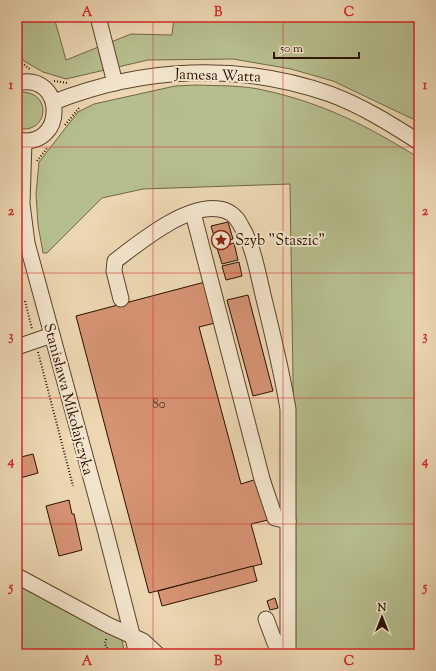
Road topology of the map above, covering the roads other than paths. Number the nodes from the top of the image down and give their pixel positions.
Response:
1 (98, 17) edge
2 (17, 83) edge
3 (115, 83) junction
4 (54, 102) junction
5 (20, 140) edge
6 (419, 142) edge
7 (193, 213) junction
8 (20, 224) edge
9 (121, 299) dead end
10 (52, 335) junction
11 (17, 347) edge
12 (288, 521) junction
13 (17, 576) edge
14 (266, 619) dead end
15 (132, 637) junction
16 (288, 648) edge
17 (137, 654) edge
18 (157, 654) edge

1 - 3 street
2 - 4 street
3 - 4 street, Jamesa Watta
3 - 6 street, Jamesa Watta
4 - 5 street
5 - 8 street, Stanisława Mikołajczyka
7 - 9 street
7 - 12 street
7 - 12 street
8 - 10 street, Stanisława Mikołajczyka
10 - 11 street
10 - 15 street, Stanisława Mikołajczyka
12 - 16 street
13 - 15 street
14 - 16 street
15 - 17 street, Stanisława Mikołajczyka
15 - 18 street

